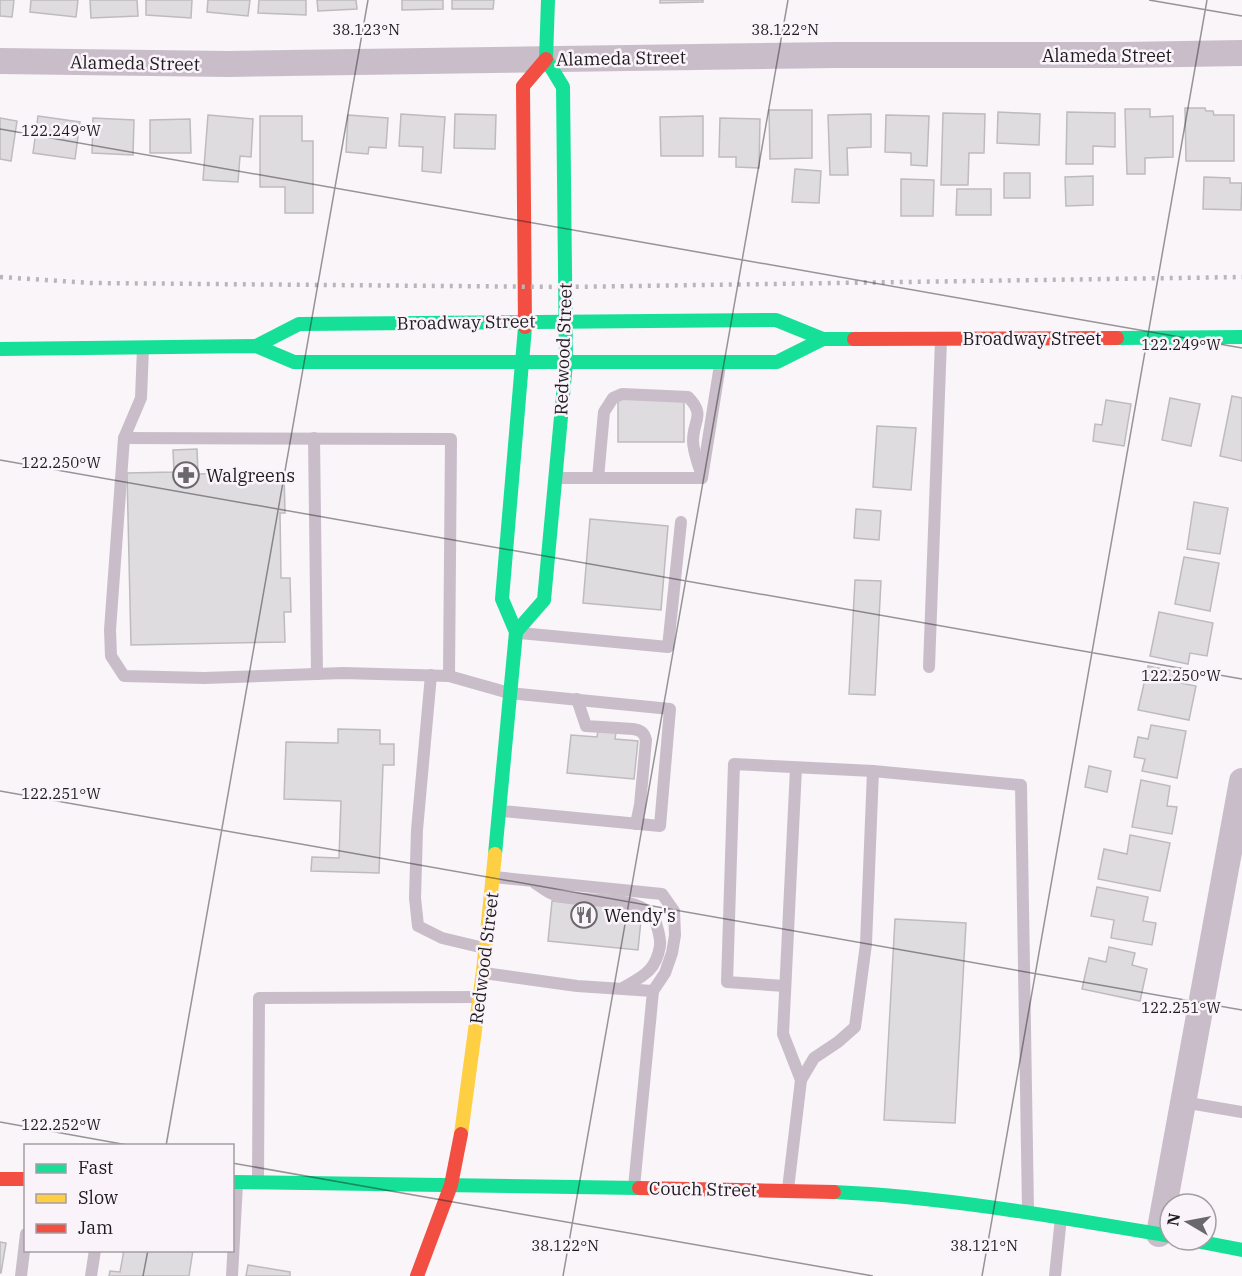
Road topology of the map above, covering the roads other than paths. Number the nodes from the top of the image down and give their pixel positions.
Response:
1 (548, 0) edge
2 (1242, 53) edge
3 (546, 59) junction
4 (0, 61) edge
5 (525, 321) junction
6 (567, 321) junction
7 (1242, 338) edge
8 (823, 339) junction
9 (941, 339) junction
10 (256, 346) junction
11 (143, 347) junction
12 (0, 349) edge
13 (721, 362) junction
14 (523, 363) junction
15 (566, 363) junction
16 (124, 438) junction
17 (314, 438) junction
18 (556, 478) junction
19 (598, 478) junction
20 (702, 478) junction
21 (681, 522) dead end
22 (516, 632) junction
23 (929, 667) dead end
24 (317, 674) junction
25 (431, 675) junction
26 (450, 676) junction
27 (509, 693) junction
28 (577, 699) junction
29 (796, 768) junction
30 (873, 771) junction
31 (1242, 781) edge
32 (500, 811) junction
33 (636, 824) junction
34 (493, 877) junction
35 (532, 881) junction
36 (485, 948) junction
37 (483, 973) junction
38 (785, 986) junction
39 (622, 988) junction
40 (653, 991) junction
41 (479, 997) junction
42 (801, 1080) junction
43 (1184, 1102) junction
44 (1242, 1112) edge
45 (0, 1179) edge
46 (24, 1179) edge
47 (235, 1182) edge
48 (258, 1182) junction
49 (451, 1185) junction
50 (634, 1188) junction
51 (788, 1190) junction
52 (1171, 1192) edge
53 (1028, 1211) junction
54 (234, 1213) edge
55 (1061, 1216) junction
56 (1158, 1234) edge
57 (1218, 1245) edge
58 (1242, 1250) edge
59 (24, 1251) edge
60 (95, 1252) edge
61 (233, 1252) edge
62 (21, 1276) edge
63 (91, 1276) edge
64 (232, 1276) edge
65 (417, 1276) edge
66 (1055, 1276) edge

1 - 3 main road
2 - 3 street, Alameda Street
3 - 4 street, Alameda Street
3 - 5 main road, Redwood Street
3 - 6 main road, Redwood Street
5 - 6 main road, Broadway Street
5 - 10 main road, Broadway Street
5 - 14 main road, Redwood Street
6 - 8 main road, Broadway Street
6 - 15 main road, Redwood Street
7 - 9 main road, Broadway Street
8 - 9 main road, Broadway Street
8 - 13 main road, Broadway Street
9 - 23 lane
10 - 11 main road, Broadway Street
10 - 14 main road, Broadway Street
11 - 12 main road, Broadway Street
11 - 16 lane
13 - 15 main road, Broadway Street
13 - 20 lane
14 - 15 main road, Broadway Street
14 - 22 main road, Redwood Street
15 - 18 main road, Redwood Street
16 - 17 lane
16 - 24 lane
17 - 24 lane
17 - 26 lane
18 - 19 lane
18 - 22 main road, Redwood Street
19 - 20 lane
19 - 20 lane
21 - 22 lane
22 - 27 main road, Redwood Street
24 - 25 lane
25 - 26 lane
25 - 36 lane
26 - 27 lane
27 - 28 lane
27 - 32 main road, Redwood Street
28 - 33 lane
28 - 33 lane
29 - 30 lane
29 - 38 lane
29 - 38 lane
30 - 42 lane
30 - 53 lane
31 - 43 street
32 - 33 lane
32 - 34 main road, Redwood Street
34 - 35 lane
34 - 36 main road, Redwood Street
35 - 39 lane
35 - 40 lane
36 - 37 main road, Redwood Street
37 - 39 lane
37 - 41 main road, Redwood Street
38 - 42 lane
39 - 40 lane
40 - 50 lane
41 - 48 lane
41 - 49 main road, Redwood Street
42 - 51 lane
43 - 44 lane
43 - 52 street
45 - 46 main road
47 - 48 main road, Couch Street
47 - 54 lane
48 - 49 main road, Couch Street
49 - 50 main road, Couch Street
49 - 65 main road, Redwood Street
50 - 51 main road, Couch Street
51 - 53 main road, Couch Street
53 - 55 main road, Couch Street
55 - 56 main road, Couch Street
55 - 66 lane
57 - 58 main road
59 - 62 lane
60 - 63 lane
61 - 64 lane

